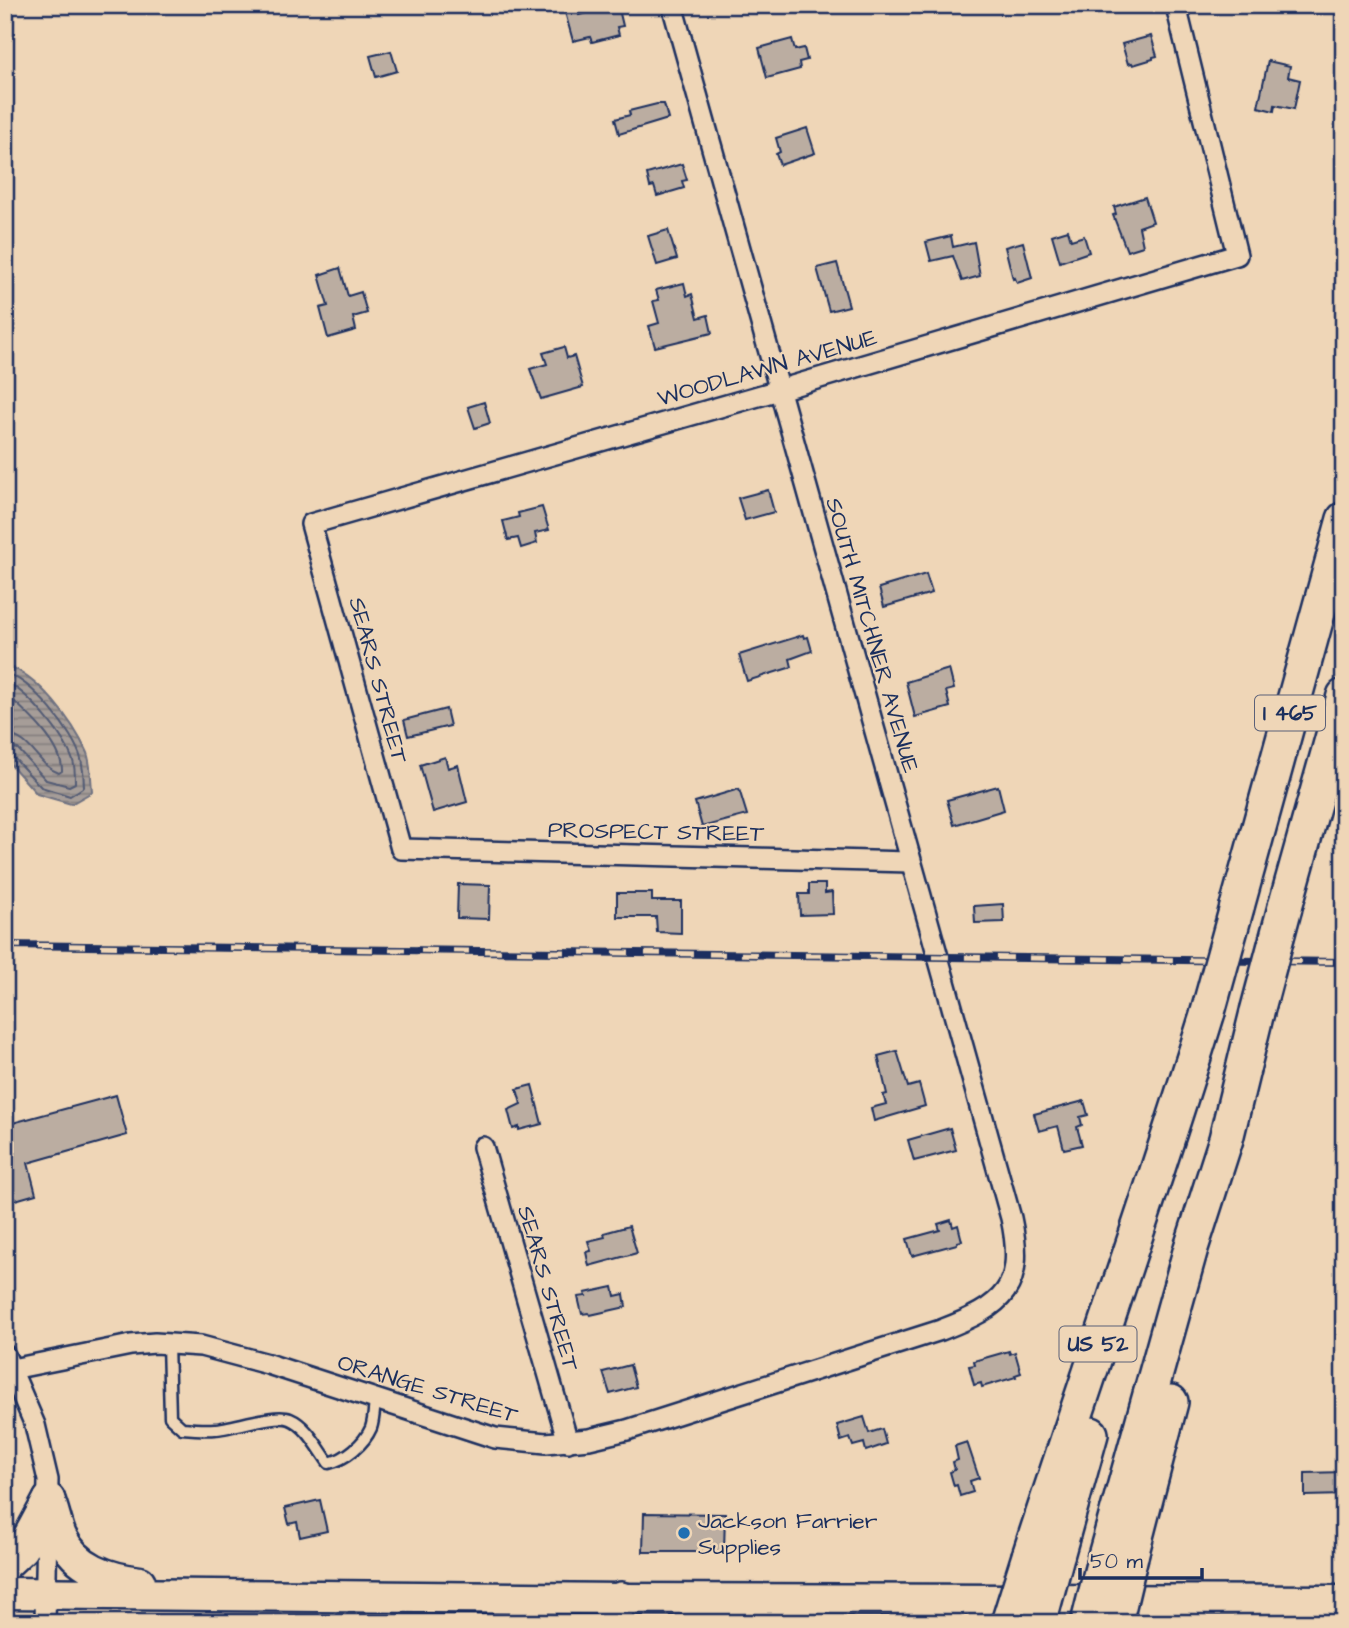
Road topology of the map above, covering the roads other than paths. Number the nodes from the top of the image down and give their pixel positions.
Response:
1 (672, 5) edge
2 (1176, 6) edge
3 (779, 390) junction
4 (1344, 519) edge
5 (311, 524) joint
6 (1344, 696) edge
7 (401, 849) joint
8 (910, 862) junction
9 (483, 1147) dead end
10 (1012, 1279) joint
11 (168, 1343) junction
12 (8, 1362) edge
13 (375, 1400) junction
14 (568, 1442) junction
15 (49, 1499) junction
16 (1043, 1556) junction
17 (1118, 1556) junction
18 (5, 1565) edge
19 (5, 1593) edge
20 (46, 1593) junction
21 (198, 1595) junction
22 (1344, 1601) edge
23 (620, 1615) edge
24 (45, 1623) edge
25 (1008, 1623) edge
26 (1039, 1623) edge
27 (1088, 1623) edge
28 (1115, 1623) edge

1 - 3 street, SOUTH MITCHNER AVENUE
2 - 3 street, WOODLAWN AVENUE
3 - 5 street, WOODLAWN AVENUE
3 - 8 street, SOUTH MITCHNER AVENUE
4 - 16 highway, I 465, bridge
5 - 7 street, SEARS STREET
6 - 17 highway, I 465, bridge
7 - 8 street, PROSPECT STREET
8 - 10 street, SOUTH MITCHNER AVENUE
9 - 14 street, SEARS STREET
10 - 14 street, ORANGE STREET
11 - 12 street, ORANGE STREET
11 - 13 street, ORANGE STREET
11 - 13 lane
12 - 15 street
13 - 14 street, ORANGE STREET
15 - 18 main road
15 - 20 street
15 - 21 main road
16 - 25 highway, bridge
16 - 26 highway, I 465, bridge
17 - 27 highway, I 465, bridge
17 - 28 highway, bridge
19 - 20 main road
20 - 21 main road
20 - 24 street
21 - 23 main road
22 - 23 main road

